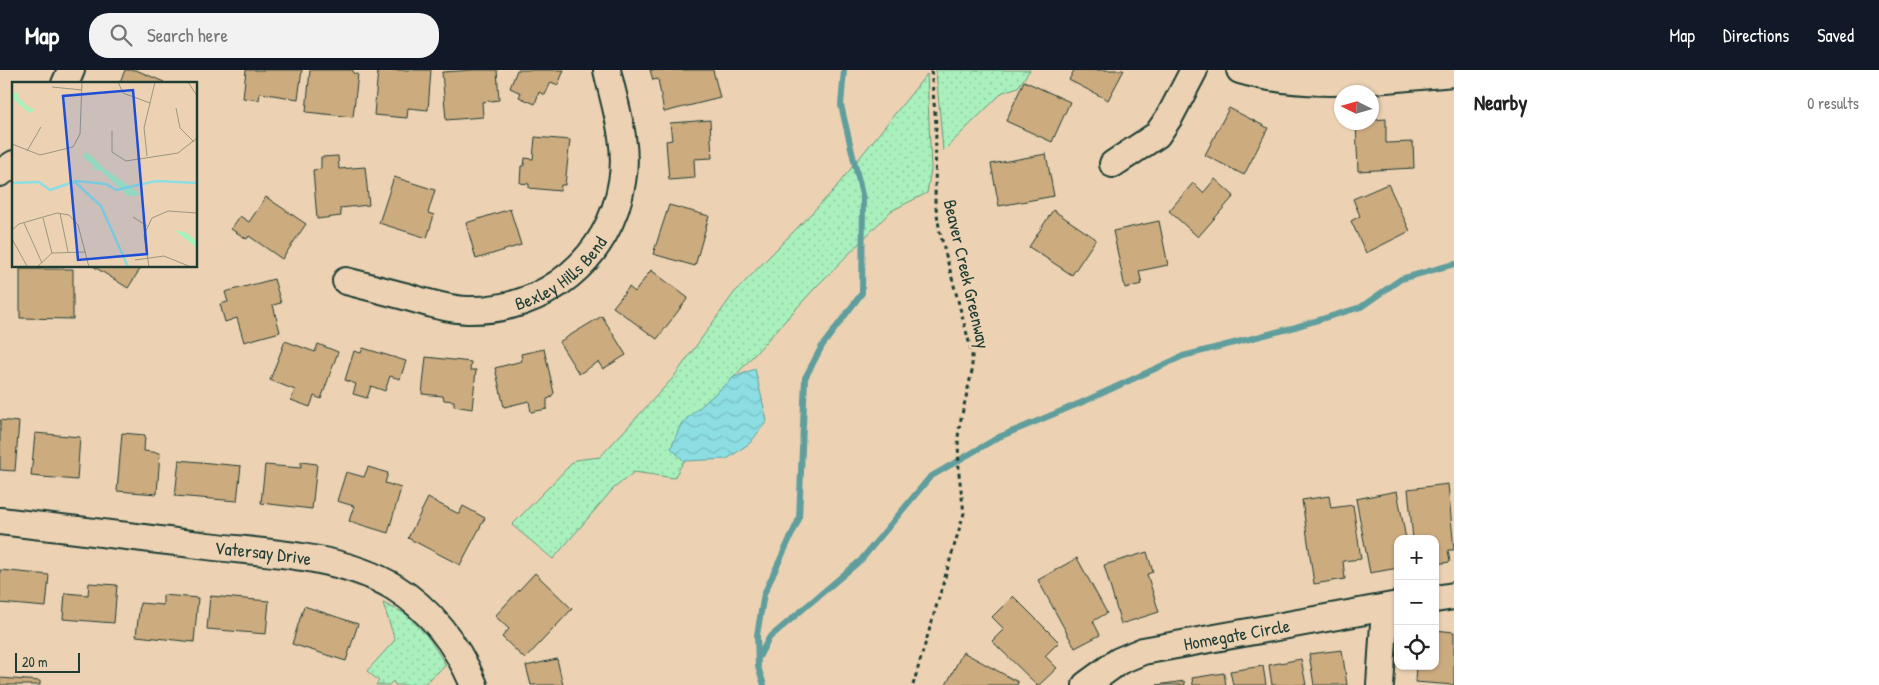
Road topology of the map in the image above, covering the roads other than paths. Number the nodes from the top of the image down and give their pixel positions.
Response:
1 (71, 70) edge
2 (607, 70) edge
3 (1194, 70) edge
4 (1240, 70) edge
5 (1454, 73) edge
6 (66, 82) edge
7 (1113, 164) dead end
8 (12, 165) edge
9 (0, 173) edge
10 (346, 281) dead end
11 (0, 521) edge
12 (1454, 596) edge
13 (1439, 598) edge
14 (1392, 606) edge
15 (474, 685) edge
16 (1086, 685) edge
17 (1380, 685) edge

1 - 6 street
2 - 10 street, Bexley Hills Bend
3 - 7 street
4 - 5 street
8 - 9 street
11 - 15 street, Vatersay Drive
12 - 13 street
14 - 16 street, Homegate Circle
14 - 17 street

